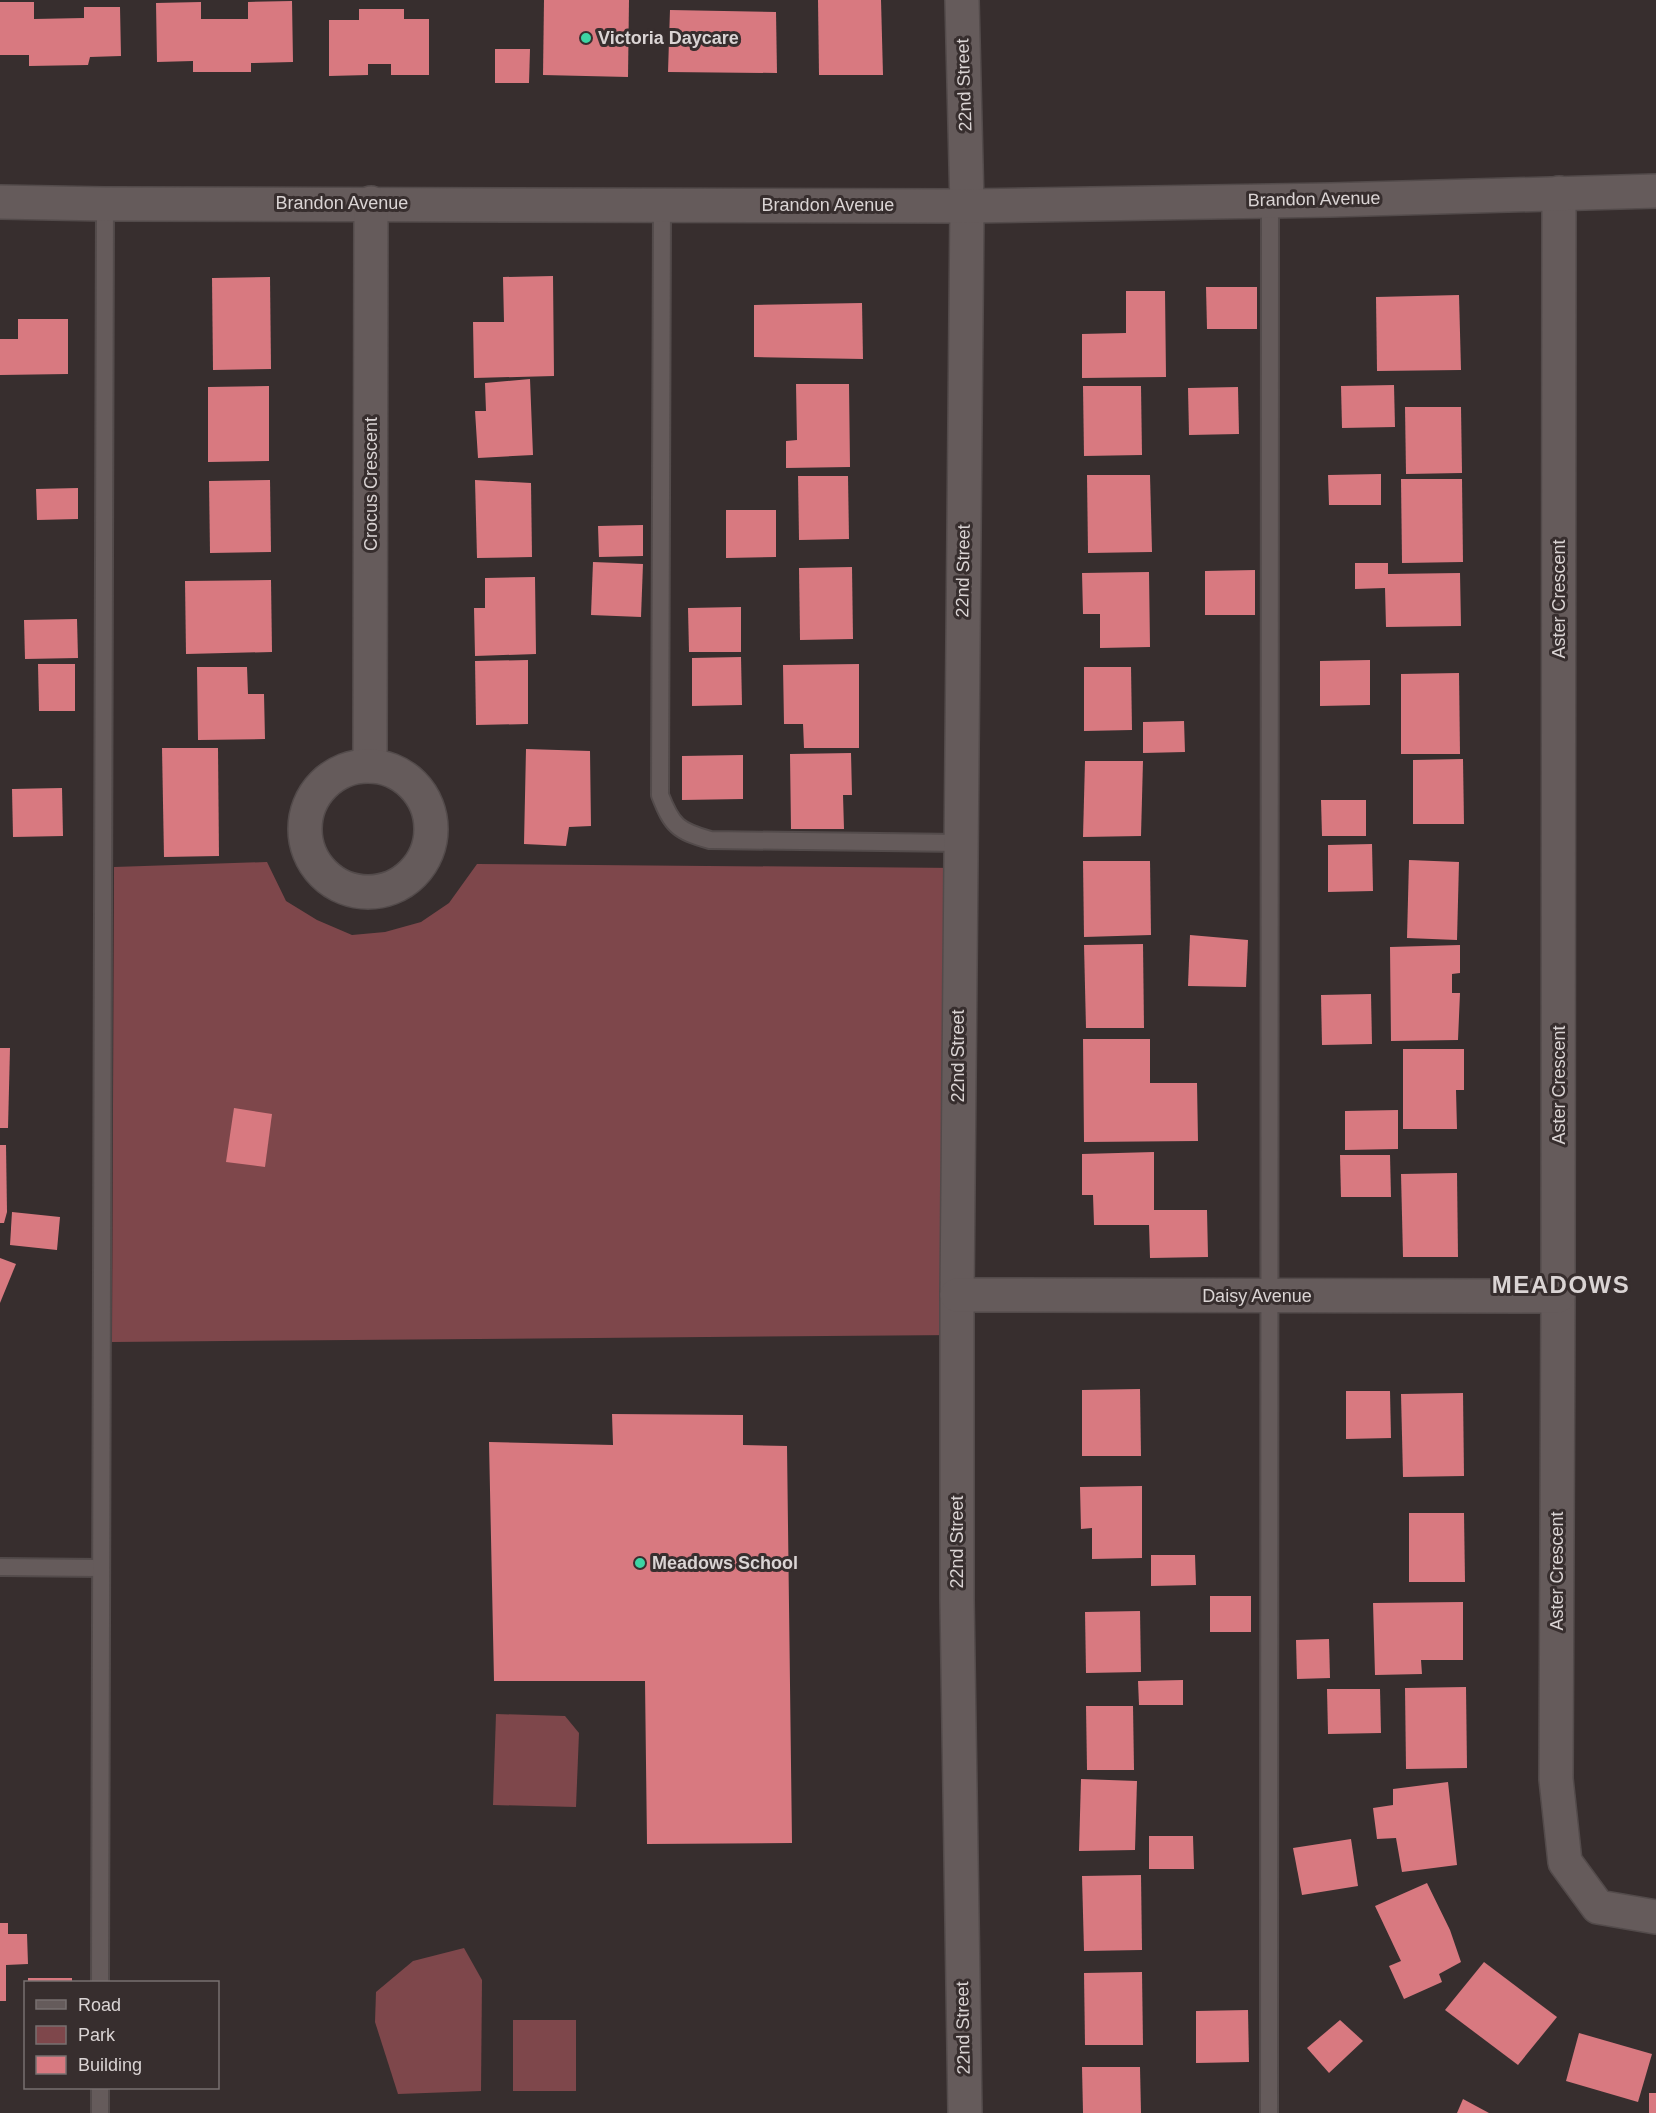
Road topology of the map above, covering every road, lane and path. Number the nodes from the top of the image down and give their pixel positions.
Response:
1 (962, 0) edge
2 (1656, 191) edge
3 (1559, 193) junction
4 (1270, 200) junction
5 (0, 202) edge
6 (371, 203) junction
7 (105, 204) junction
8 (662, 204) junction
9 (967, 206) junction
10 (370, 766) dead end
11 (960, 843) junction
12 (957, 1295) junction
13 (1268, 1296) junction
14 (1558, 1296) junction
15 (0, 1567) edge
16 (101, 1568) junction
17 (1656, 1917) edge
18 (100, 1981) edge
19 (100, 2089) edge
20 (100, 2113) edge
21 (965, 2113) edge
22 (1269, 2113) edge

1 - 9 street, 22nd Street
2 - 3 street, Brandon Avenue
3 - 4 street, Brandon Avenue
3 - 14 street, Aster Crescent
4 - 9 street, Brandon Avenue
4 - 13 lane
5 - 7 street, Brandon Avenue
6 - 7 street, Brandon Avenue
6 - 8 street, Brandon Avenue
6 - 10 street, Crocus Crescent
7 - 16 lane
8 - 9 street, Brandon Avenue
8 - 11 lane
9 - 11 street, 22nd Street
11 - 12 street, 22nd Street
12 - 13 street, Daisy Avenue
12 - 21 street, 22nd Street
13 - 14 street, Daisy Avenue
13 - 22 lane
14 - 17 street, Aster Crescent
15 - 16 lane
16 - 18 lane
19 - 20 lane

